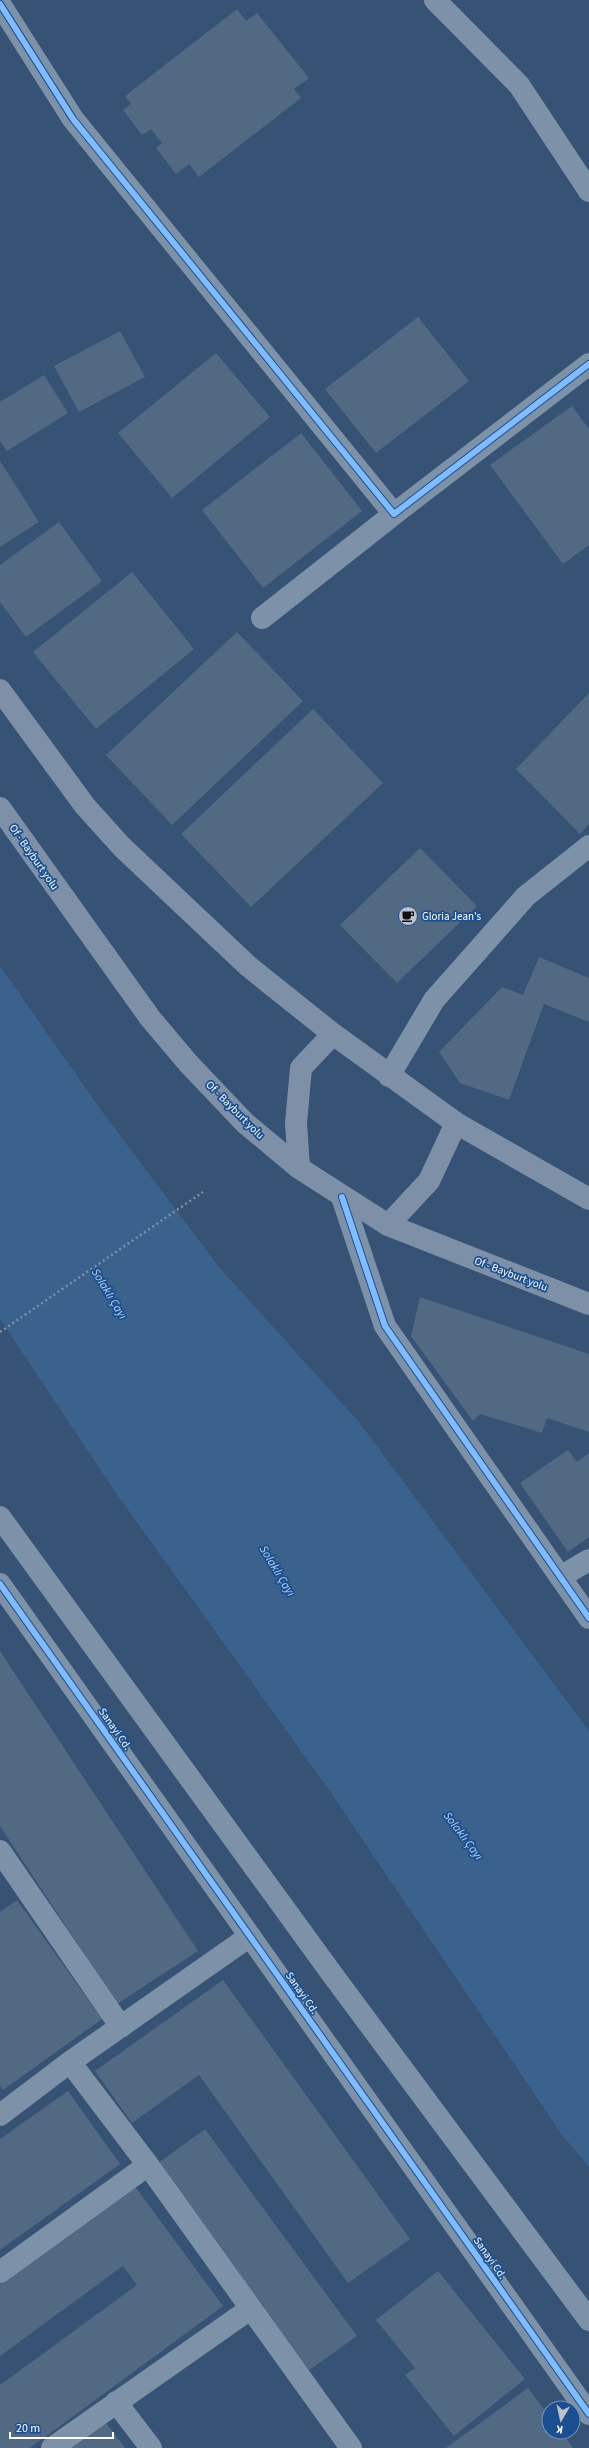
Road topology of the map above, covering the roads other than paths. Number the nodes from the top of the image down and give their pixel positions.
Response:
1 (435, 0) edge
2 (0, 4) edge
3 (589, 191) edge
4 (589, 364) edge
5 (394, 514) junction
6 (262, 618) dead end
7 (0, 690) edge
8 (0, 808) edge
9 (589, 846) edge
10 (333, 1034) junction
11 (389, 1076) junction
12 (456, 1123) junction
13 (299, 1168) junction
14 (342, 1197) junction
15 (589, 1199) edge
16 (388, 1224) junction
17 (589, 1304) edge
18 (0, 1517) edge
19 (589, 1560) edge
20 (560, 1577) junction
21 (0, 1584) edge
22 (589, 1618) edge
23 (0, 1851) edge
24 (250, 1936) junction
25 (121, 2027) junction
26 (70, 2062) junction
27 (0, 2114) edge
28 (148, 2165) junction
29 (0, 2272) edge
30 (250, 2308) junction
31 (589, 2320) edge
32 (116, 2402) junction
33 (589, 2414) edge
34 (52, 2448) edge
35 (151, 2448) edge
36 (352, 2448) edge

1 - 3 street
2 - 5 street
4 - 5 street
5 - 6 street
7 - 10 highway
8 - 13 highway, Of - Bayburt yolu
9 - 11 street
10 - 11 highway
10 - 13 highway
11 - 12 highway
12 - 15 highway
12 - 16 highway
13 - 14 highway, Of - Bayburt yolu
14 - 16 highway, Of - Bayburt yolu
14 - 20 street
16 - 17 highway, Of - Bayburt yolu
18 - 31 street
19 - 20 street
20 - 22 street
21 - 24 street, Sanayi Cd.
23 - 25 street
24 - 25 street
24 - 33 street, Sanayi Cd.
25 - 26 street
26 - 27 street
26 - 28 street
28 - 29 street
28 - 30 street
30 - 32 street
30 - 36 street
32 - 34 street
32 - 35 street

